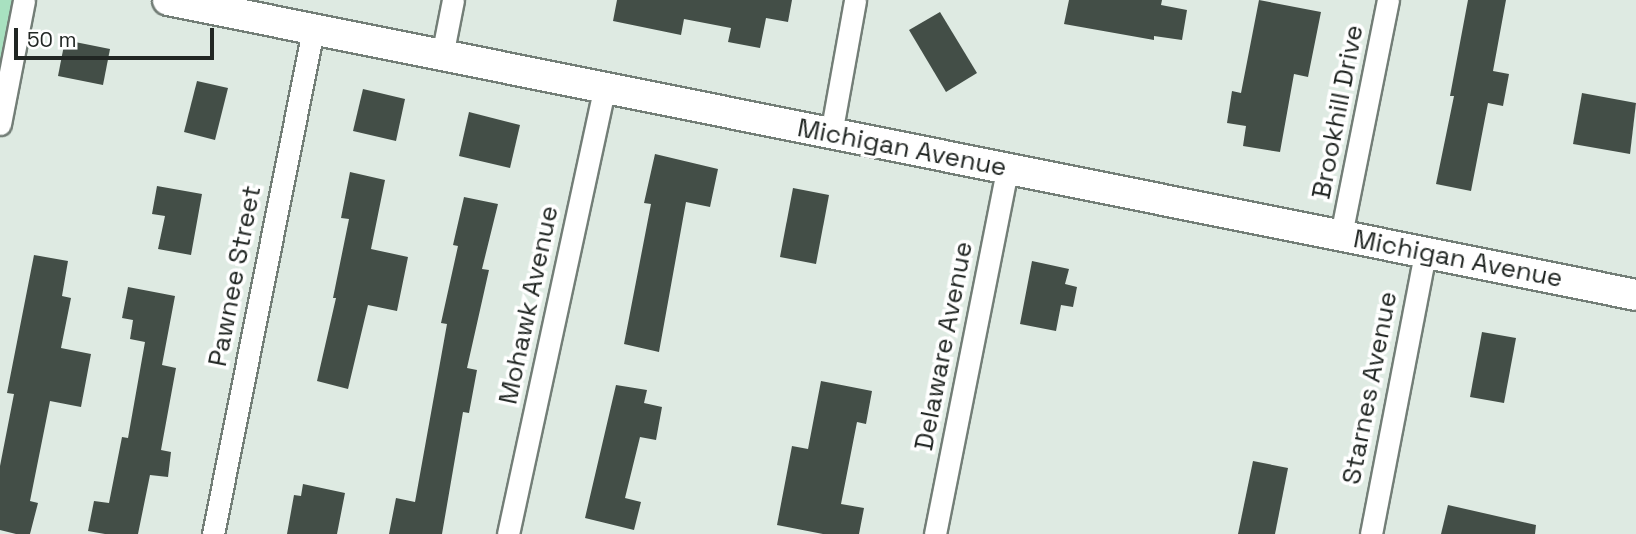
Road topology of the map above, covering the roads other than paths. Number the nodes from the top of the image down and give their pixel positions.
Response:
1 (24, 0) edge
2 (168, 0) edge
3 (453, 0) edge
4 (856, 0) edge
5 (1388, 0) edge
6 (313, 30) junction
7 (442, 56) junction
8 (604, 89) junction
9 (0, 124) edge
10 (831, 134) junction
11 (1007, 170) junction
12 (1341, 235) junction
13 (1425, 253) junction
14 (1636, 295) edge
15 (213, 534) edge
16 (508, 534) edge
17 (935, 534) edge
18 (1371, 534) edge

1 - 9 street
2 - 6 street, Michigan Avenue
3 - 7 street
4 - 10 street
5 - 12 street, Brookhill Drive
6 - 7 street, Michigan Avenue
6 - 15 street, Pawnee Street
7 - 8 street, Michigan Avenue
8 - 10 street, Michigan Avenue
8 - 16 street, Mohawk Avenue
10 - 11 street, Michigan Avenue
11 - 12 street, Michigan Avenue
11 - 17 street, Delaware Avenue
12 - 13 street, Michigan Avenue
13 - 14 street, Michigan Avenue
13 - 18 street, Starnes Avenue

